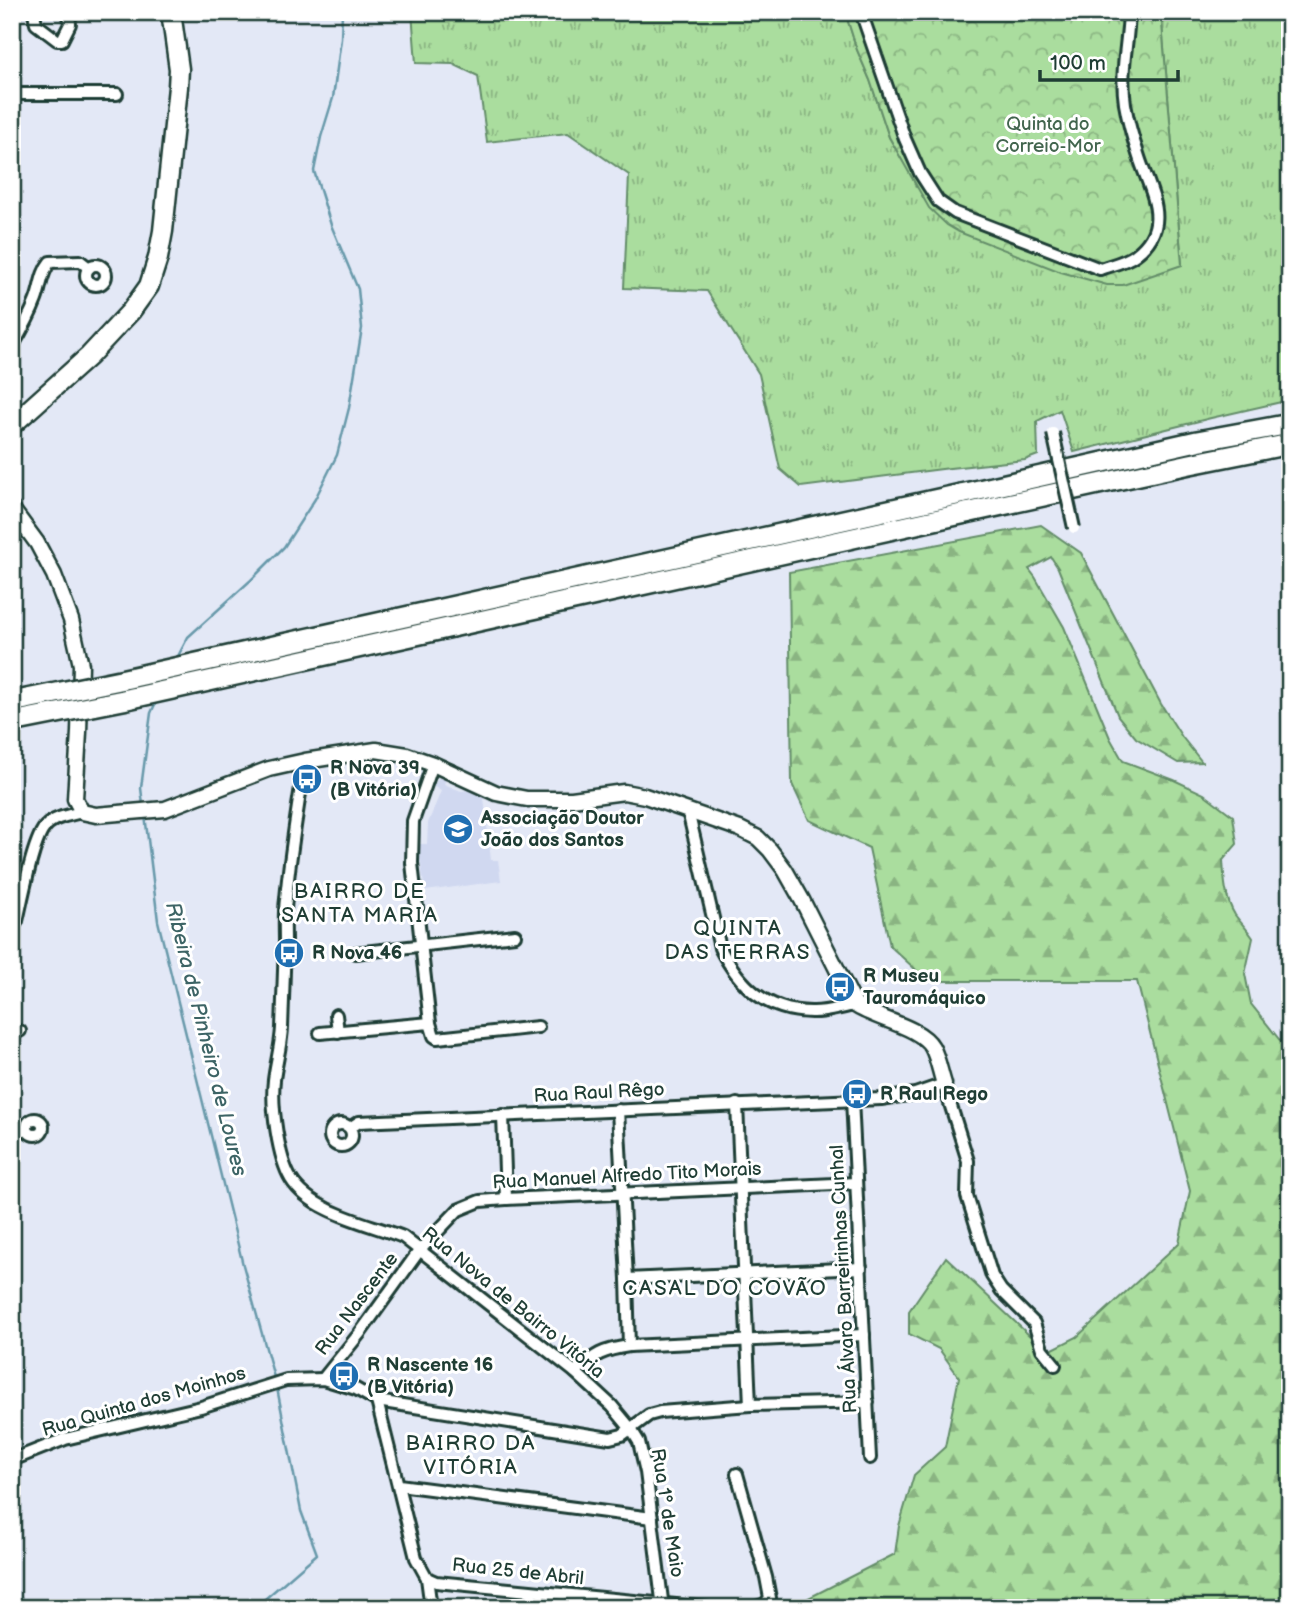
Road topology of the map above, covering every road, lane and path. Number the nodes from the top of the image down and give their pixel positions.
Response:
1 (34, 12) edge
2 (69, 12) edge
3 (171, 12) edge
4 (861, 12) edge
5 (1129, 12) edge
6 (12, 94) edge
7 (117, 94) dead end
8 (89, 268) dead end
9 (12, 347) edge
10 (1290, 417) edge
11 (1290, 424) edge
12 (12, 425) edge
13 (1053, 433) dead end
14 (1290, 444) edge
15 (1177, 446) junction
16 (1290, 454) edge
17 (1058, 493) junction
18 (963, 504) junction
19 (12, 509) edge
20 (1074, 528) dead end
21 (12, 702) edge
22 (12, 722) edge
23 (305, 761) junction
24 (433, 764) junction
25 (688, 811) junction
26 (82, 812) junction
27 (12, 928) edge
28 (516, 935) dead end
29 (422, 946) junction
30 (355, 953) dead end
31 (855, 1005) junction
32 (337, 1016) dead end
33 (430, 1023) junction
34 (538, 1027) dead end
35 (338, 1032) junction
36 (320, 1033) dead end
37 (944, 1084) junction
38 (852, 1099) junction
39 (737, 1104) junction
40 (618, 1110) junction
41 (503, 1115) junction
42 (350, 1128) dead end
43 (27, 1129) dead end
44 (12, 1133) edge
45 (856, 1183) junction
46 (741, 1189) junction
47 (622, 1193) junction
48 (506, 1199) junction
49 (419, 1251) junction
50 (861, 1268) junction
51 (744, 1273) junction
52 (627, 1279) junction
53 (864, 1335) junction
54 (747, 1341) junction
55 (629, 1346) junction
56 (1055, 1365) dead end
57 (575, 1372) junction
58 (323, 1379) junction
59 (377, 1401) junction
60 (868, 1402) junction
61 (750, 1405) junction
62 (631, 1429) junction
63 (870, 1458) dead end
64 (12, 1460) edge
65 (737, 1474) dead end
66 (399, 1485) junction
67 (652, 1518) junction
68 (427, 1578) junction
69 (663, 1606) edge
70 (431, 1608) edge
71 (707, 1608) edge
72 (754, 1608) edge

1 - 2 street
3 - 12 main road
4 - 5 street
6 - 7 street
8 - 9 street
10 - 15 highway
11 - 15 highway
13 - 20 street, bridge
14 - 17 highway
15 - 18 highway
16 - 17 highway
17 - 18 highway
18 - 21 highway, bridge
18 - 22 highway, bridge
19 - 26 street
23 - 24 street
23 - 26 street
23 - 49 street, Rua Nova de Bairro Vitória
24 - 25 street
24 - 29 street
25 - 31 street
25 - 31 street
26 - 27 street
28 - 29 street
29 - 30 street
29 - 33 street
31 - 37 street
32 - 35 street
33 - 34 street
33 - 35 street
35 - 36 street
37 - 38 street, Rua Raul Rêgo
37 - 56 street
38 - 39 street, Rua Raul Rêgo
38 - 45 street, Rua Álvaro Barreirinhas Cunhal
39 - 40 street, Rua Raul Rêgo
39 - 46 street
40 - 41 street, Rua Raul Rêgo
40 - 47 street
41 - 42 street, Rua Raul Rêgo
41 - 48 street
43 - 44 street
45 - 46 street, Rua Manuel Alfredo Tito Morais
45 - 50 street, Rua Álvaro Barreirinhas Cunhal
46 - 47 street, Rua Manuel Alfredo Tito Morais
46 - 51 street
47 - 48 street, Rua Manuel Alfredo Tito Morais
47 - 52 street
48 - 49 street, Rua Manuel Alfredo Tito Morais
49 - 57 street, Rua Nova de Bairro Vitória
49 - 58 street, Rua Nascente
50 - 51 street
50 - 53 street, Rua Álvaro Barreirinhas Cunhal
51 - 52 street
51 - 54 street
52 - 55 street
53 - 54 street
53 - 60 street, Rua Álvaro Barreirinhas Cunhal
54 - 55 street
54 - 61 street
55 - 57 street
57 - 62 street, Rua Nova de Bairro Vitória
58 - 59 street, Rua Quinta dos Moinhos
58 - 64 street, Rua Quinta dos Moinhos
59 - 62 street, Rua Quinta dos Moinhos
59 - 66 street, Rua 25 de Abril
60 - 61 street, Rua Quinta dos Moinhos
60 - 63 street, Rua Álvaro Barreirinhas Cunhal
61 - 62 street, Rua Quinta dos Moinhos
62 - 67 street, Rua 1º de Maio
65 - 72 street
66 - 67 street
66 - 68 street, Rua 25 de Abril
67 - 69 street, Rua 1º de Maio
68 - 69 street, Rua 25 de Abril
68 - 70 street
69 - 71 street, Rua 25 de Abril

